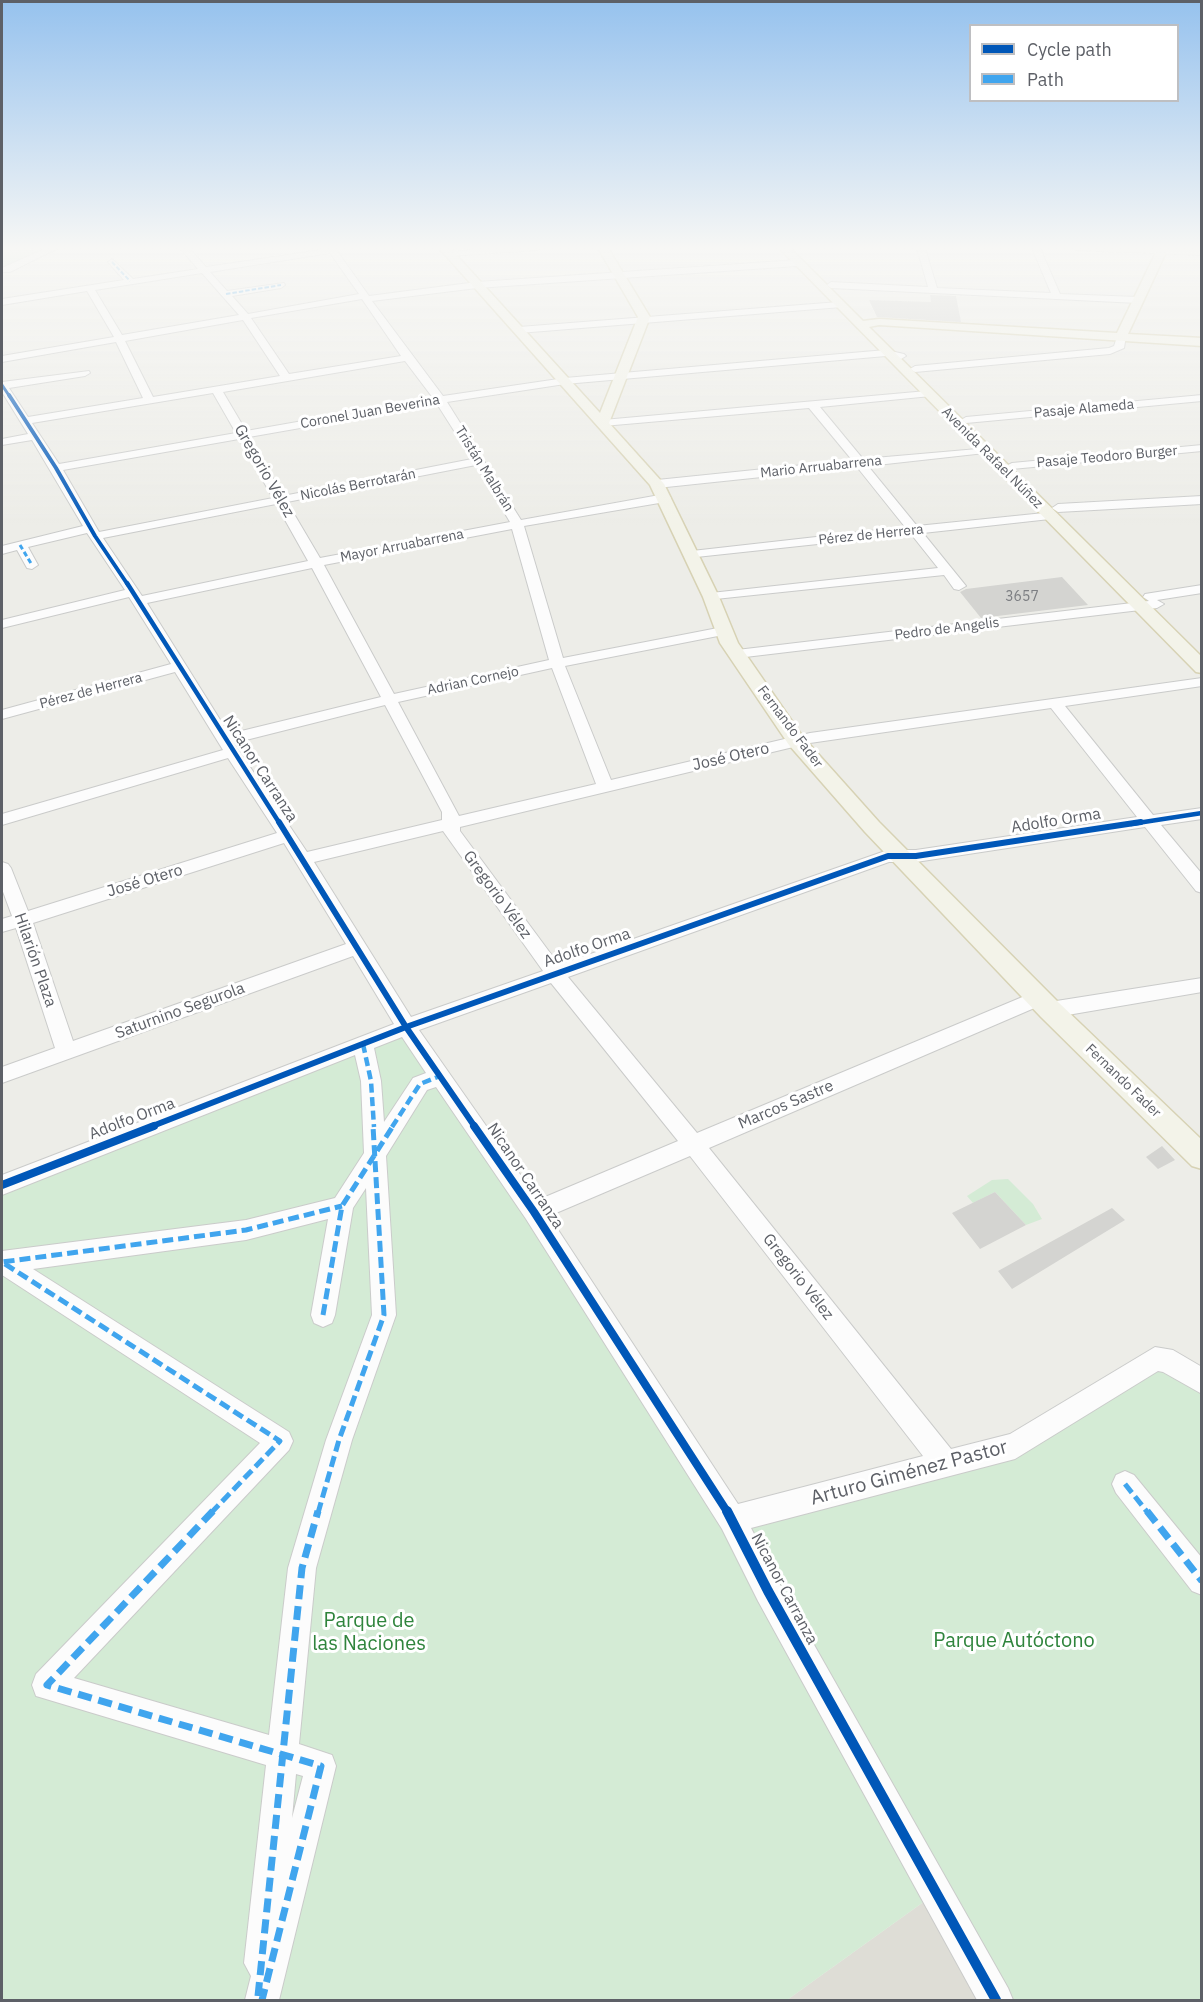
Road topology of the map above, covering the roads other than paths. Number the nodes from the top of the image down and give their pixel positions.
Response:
1 (99, 341) edge
2 (121, 341) edge
3 (262, 341) edge
4 (396, 341) edge
5 (529, 341) edge
6 (636, 341) edge
7 (881, 341) edge
8 (1120, 341) edge
9 (894, 354) junction
10 (2, 358) edge
11 (407, 358) junction
12 (915, 369) junction
13 (85, 374) dead end
14 (622, 376) junction
15 (286, 377) junction
16 (565, 381) junction
17 (2, 386) edge
18 (216, 389) junction
19 (927, 394) junction
20 (1202, 398) edge
21 (149, 400) junction
22 (440, 400) junction
23 (812, 404) junction
24 (966, 420) junction
25 (25, 421) junction
26 (603, 423) junction
27 (244, 435) junction
28 (34, 436) junction
29 (2, 442) edge
30 (1202, 448) edge
31 (984, 450) junction
32 (480, 461) junction
33 (860, 463) junction
34 (1012, 466) junction
35 (56, 468) junction
36 (661, 491) junction
37 (280, 500) junction
38 (1202, 500) edge
39 (1054, 512) junction
40 (517, 524) junction
41 (916, 531) junction
42 (92, 532) junction
43 (20, 545) junction
44 (2, 550) edge
45 (692, 555) junction
46 (316, 563) junction
47 (32, 565) dead end
48 (948, 571) junction
49 (959, 586) dead end
50 (1202, 589) edge
51 (136, 596) junction
52 (711, 597) junction
53 (1148, 602) junction
54 (2, 624) edge
55 (723, 631) junction
56 (1202, 649) edge
57 (737, 654) junction
58 (557, 663) junction
59 (180, 666) junction
60 (1202, 668) edge
61 (1202, 682) edge
62 (390, 699) junction
63 (1055, 703) junction
64 (2, 715) edge
65 (796, 741) junction
66 (229, 746) junction
67 (605, 786) junction
68 (1202, 813) edge
69 (2, 820) edge
70 (1149, 821) junction
71 (451, 822) junction
72 (288, 836) junction
73 (901, 856) junction
74 (303, 860) junction
75 (2, 868) edge
76 (1202, 887) edge
77 (22, 919) junction
78 (2, 926) edge
79 (358, 947) junction
80 (555, 974) junction
81 (1202, 985) edge
82 (1044, 1004) junction
83 (406, 1027) junction
84 (363, 1044) junction
85 (66, 1052) junction
86 (2, 1075) edge
87 (440, 1076) junction
88 (693, 1144) junction
89 (376, 1153) junction
90 (1202, 1158) edge
91 (2, 1185) edge
92 (342, 1206) junction
93 (534, 1212) junction
94 (323, 1315) dead end
95 (1202, 1382) edge
96 (946, 1464) junction
97 (1125, 1484) dead end
98 (732, 1520) junction
99 (1202, 1581) edge
100 (282, 1755) junction
101 (257, 2001) edge
102 (262, 2001) edge
103 (996, 2001) edge

1 - 10 street
2 - 21 street
3 - 15 street
4 - 11 street, Tristán Malbrán
5 - 16 main road, Fernando Fader
6 - 14 main road
7 - 9 main road, Avenida Rafael Núñez
8 - 12 street
9 - 12 main road, Avenida Rafael Núñez
9 - 14 street, Coronel Juan Beverina
9 - 19 main road, Avenida Rafael Núñez
11 - 15 street
11 - 22 street, Tristán Malbrán
12 - 24 main road, Avenida Rafael Núñez
13 - 17 street
14 - 16 street, Coronel Juan Beverina
14 - 26 main road
15 - 18 street
16 - 22 street, Coronel Juan Beverina
16 - 26 main road, Fernando Fader
17 - 25 street, Nicanor Carranza
18 - 21 street
18 - 27 street, Gregorio Vélez
19 - 23 street
19 - 31 main road, Avenida Rafael Núñez
20 - 24 street, Pasaje Alameda
21 - 25 street
22 - 27 street, Coronel Juan Beverina
22 - 32 street, Tristán Malbrán
23 - 26 street
23 - 33 street
24 - 34 main road, Avenida Rafael Núñez
25 - 28 street, Nicanor Carranza
26 - 36 main road, Fernando Fader
27 - 35 street, Coronel Juan Beverina
27 - 37 street, Gregorio Vélez
28 - 29 street
28 - 35 street, Nicanor Carranza
30 - 34 street, Pasaje Teodoro Burger
31 - 33 street, Mario Arruabarrena
31 - 39 main road, Avenida Rafael Núñez
32 - 37 street, Nicolás Berrotarán
32 - 40 street, Tristán Malbrán
33 - 36 street, Mario Arruabarrena
33 - 41 street
34 - 39 main road, Avenida Rafael Núñez
35 - 42 street, Nicanor Carranza
36 - 40 street, Mayor Arruabarrena
36 - 45 main road, Fernando Fader
37 - 42 street, Nicolás Berrotarán
37 - 46 street, Gregorio Vélez
38 - 39 street, Pérez de Herrera
39 - 41 street, Pérez de Herrera
39 - 53 main road, Avenida Rafael Núñez
40 - 46 street, Mayor Arruabarrena
40 - 58 street, Tristán Malbrán
41 - 45 street, Pérez de Herrera
41 - 48 street
42 - 43 street, Nicolás Berrotarán
42 - 51 street, Nicanor Carranza
43 - 44 street, Nicolás Berrotarán
43 - 47 street
45 - 52 main road, Fernando Fader
46 - 51 street, Mayor Arruabarrena
46 - 62 street, Gregorio Vélez
48 - 49 street
48 - 52 street
50 - 53 street, Pedro de Angelis
51 - 54 street
51 - 59 street, Nicanor Carranza
52 - 55 main road, Fernando Fader
53 - 56 main road, Avenida Rafael Núñez
53 - 57 street, Pedro de Angelis
53 - 60 main road, Avenida Rafael Núñez
55 - 57 main road, Fernando Fader
55 - 58 street, Adrian Cornejo
57 - 65 main road, Fernando Fader
58 - 62 street, Adrian Cornejo
58 - 67 street, Tristán Malbrán
59 - 64 street, Pérez de Herrera
59 - 66 street, Nicanor Carranza
61 - 63 street, José Otero
62 - 66 street, Adrian Cornejo
62 - 71 street, Gregorio Vélez
63 - 65 street, José Otero
63 - 70 street
65 - 67 street, José Otero
65 - 73 main road, Fernando Fader
66 - 69 street, Adrian Cornejo
66 - 72 street, Nicanor Carranza
67 - 71 street, José Otero
68 - 70 street, Adolfo Orma
70 - 73 street, Adolfo Orma
70 - 76 street
71 - 74 street, José Otero
71 - 80 street, Gregorio Vélez
72 - 74 street, Nicanor Carranza
72 - 77 street, José Otero
73 - 80 street, Adolfo Orma
73 - 82 main road, Fernando Fader
74 - 79 street, Nicanor Carranza
75 - 77 street, Hilarión Plaza
77 - 78 street, José Otero
77 - 85 street, Hilarión Plaza
79 - 83 street, Nicanor Carranza
79 - 85 street, Saturnino Segurola
80 - 83 street, Adolfo Orma
80 - 88 street, Gregorio Vélez
81 - 82 street, Marcos Sastre
82 - 88 street, Marcos Sastre
82 - 90 main road, Fernando Fader
83 - 84 street, Adolfo Orma
83 - 87 street, Nicanor Carranza
84 - 89 street
84 - 91 street, Adolfo Orma
85 - 86 street, Saturnino Segurola
87 - 89 street
87 - 93 street, Nicanor Carranza
88 - 93 street, Marcos Sastre
88 - 96 street, Gregorio Vélez
89 - 92 street
89 - 100 street
92 - 94 street
92 - 100 street
93 - 98 street, Nicanor Carranza
95 - 96 street, Arturo Giménez Pastor
96 - 98 street, Arturo Giménez Pastor
97 - 99 street
98 - 103 street, Nicanor Carranza
100 - 101 street
100 - 102 street

